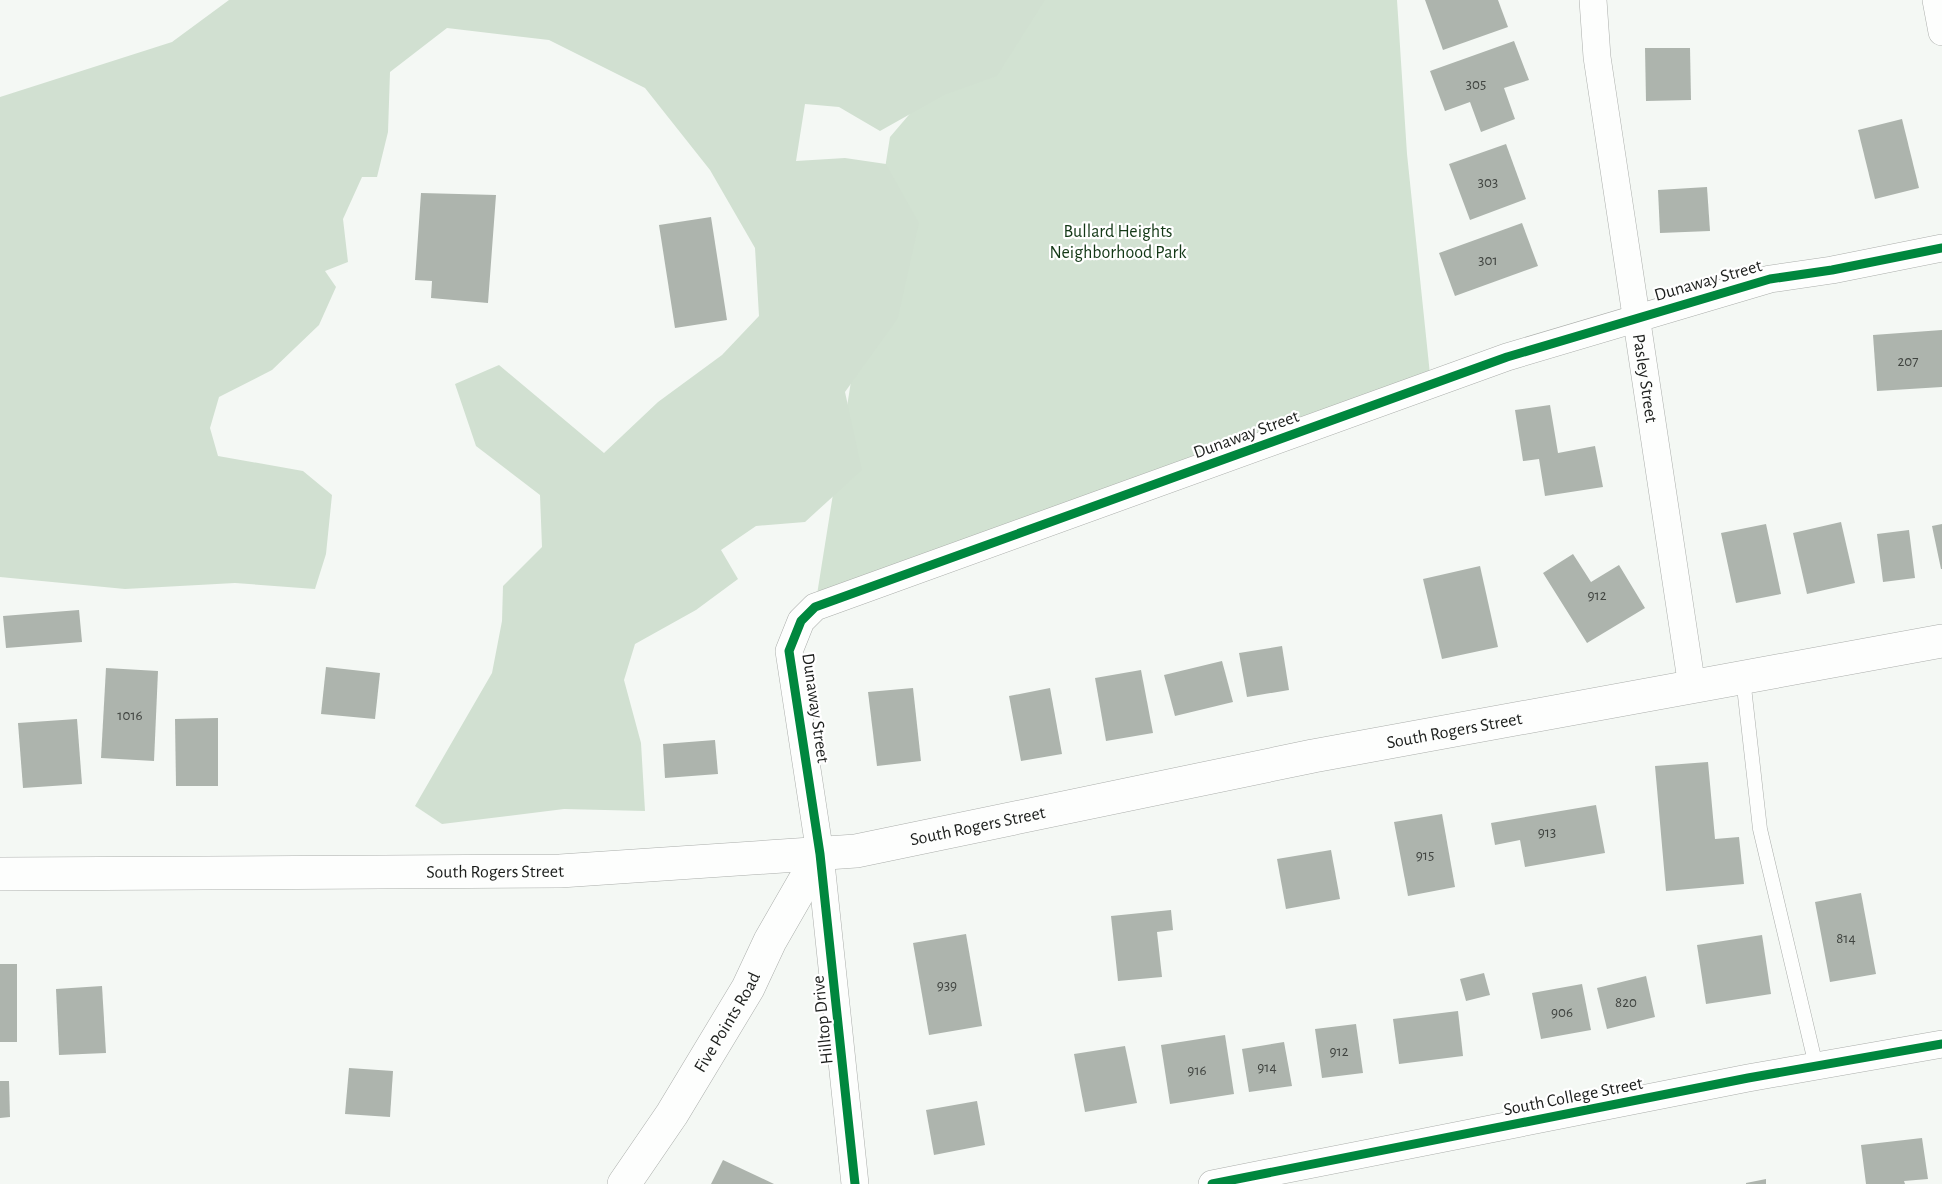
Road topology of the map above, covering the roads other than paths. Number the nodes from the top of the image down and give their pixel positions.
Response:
1 (1593, 0) edge
2 (1936, 0) edge
3 (1942, 32) edge
4 (1942, 248) edge
5 (1637, 318) junction
6 (1942, 641) edge
7 (1743, 678) junction
8 (1692, 687) junction
9 (820, 854) junction
10 (0, 874) edge
11 (1942, 1044) edge
12 (1816, 1066) junction
13 (624, 1184) edge
14 (855, 1184) edge
15 (1212, 1184) edge

1 - 5 street, Pasley Street
2 - 3 street
4 - 5 street, Dunaway Street
5 - 8 street, Pasley Street
5 - 9 street, Dunaway Street
6 - 7 main road, South Rogers Street
7 - 8 main road, South Rogers Street
7 - 12 lane
8 - 9 main road, South Rogers Street
9 - 10 main road, South Rogers Street
9 - 13 main road, Five Points Road
9 - 14 street, Hilltop Drive
11 - 12 street, South College Street
12 - 15 street, South College Street

